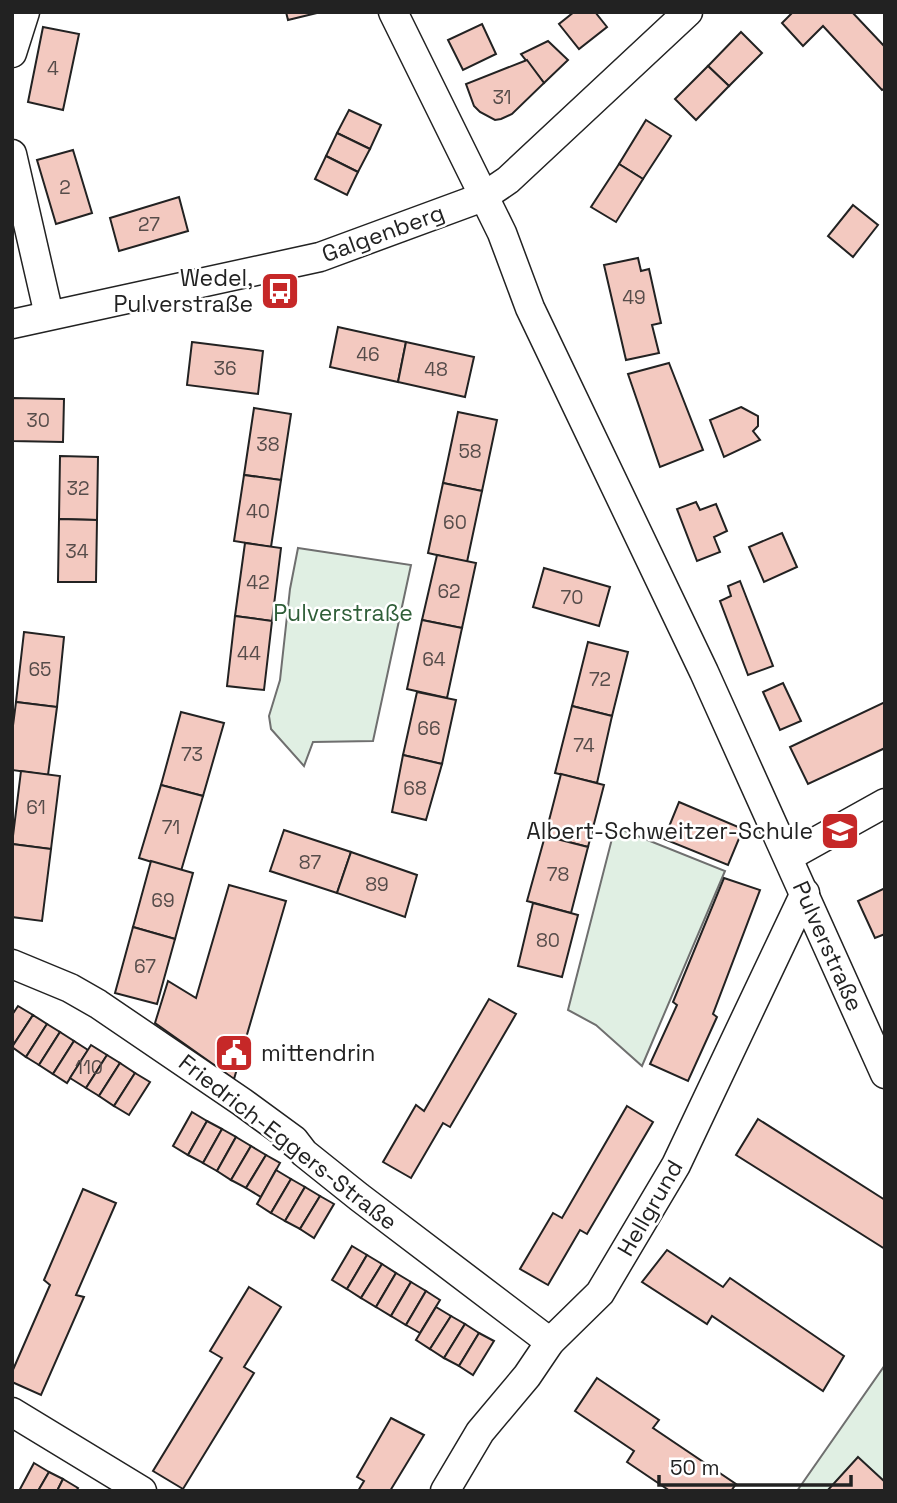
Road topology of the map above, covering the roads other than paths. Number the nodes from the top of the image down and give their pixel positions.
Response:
1 (25, 12) edge
2 (393, 12) edge
3 (688, 12) edge
4 (12, 53) edge
5 (12, 154) edge
6 (483, 197) junction
7 (49, 315) junction
8 (12, 324) edge
9 (885, 803) edge
10 (788, 857) junction
11 (805, 893) junction
12 (12, 964) edge
13 (885, 1074) edge
14 (550, 1342) junction
15 (12, 1412) edge
16 (142, 1491) edge
17 (445, 1491) edge

1 - 4 street
2 - 6 street, Pulverstraße
3 - 6 street, Galgenberg
5 - 7 street
6 - 7 street, Galgenberg
6 - 10 street, Pulverstraße
7 - 8 street, Galgenberg
9 - 10 street, Pulverstraße
10 - 11 street, Pulverstraße
11 - 13 street, Pulverstraße
11 - 14 street, Hellgrund
12 - 14 street, Friedrich-Eggers-Straße
14 - 17 street, Hellgrund
15 - 16 street

